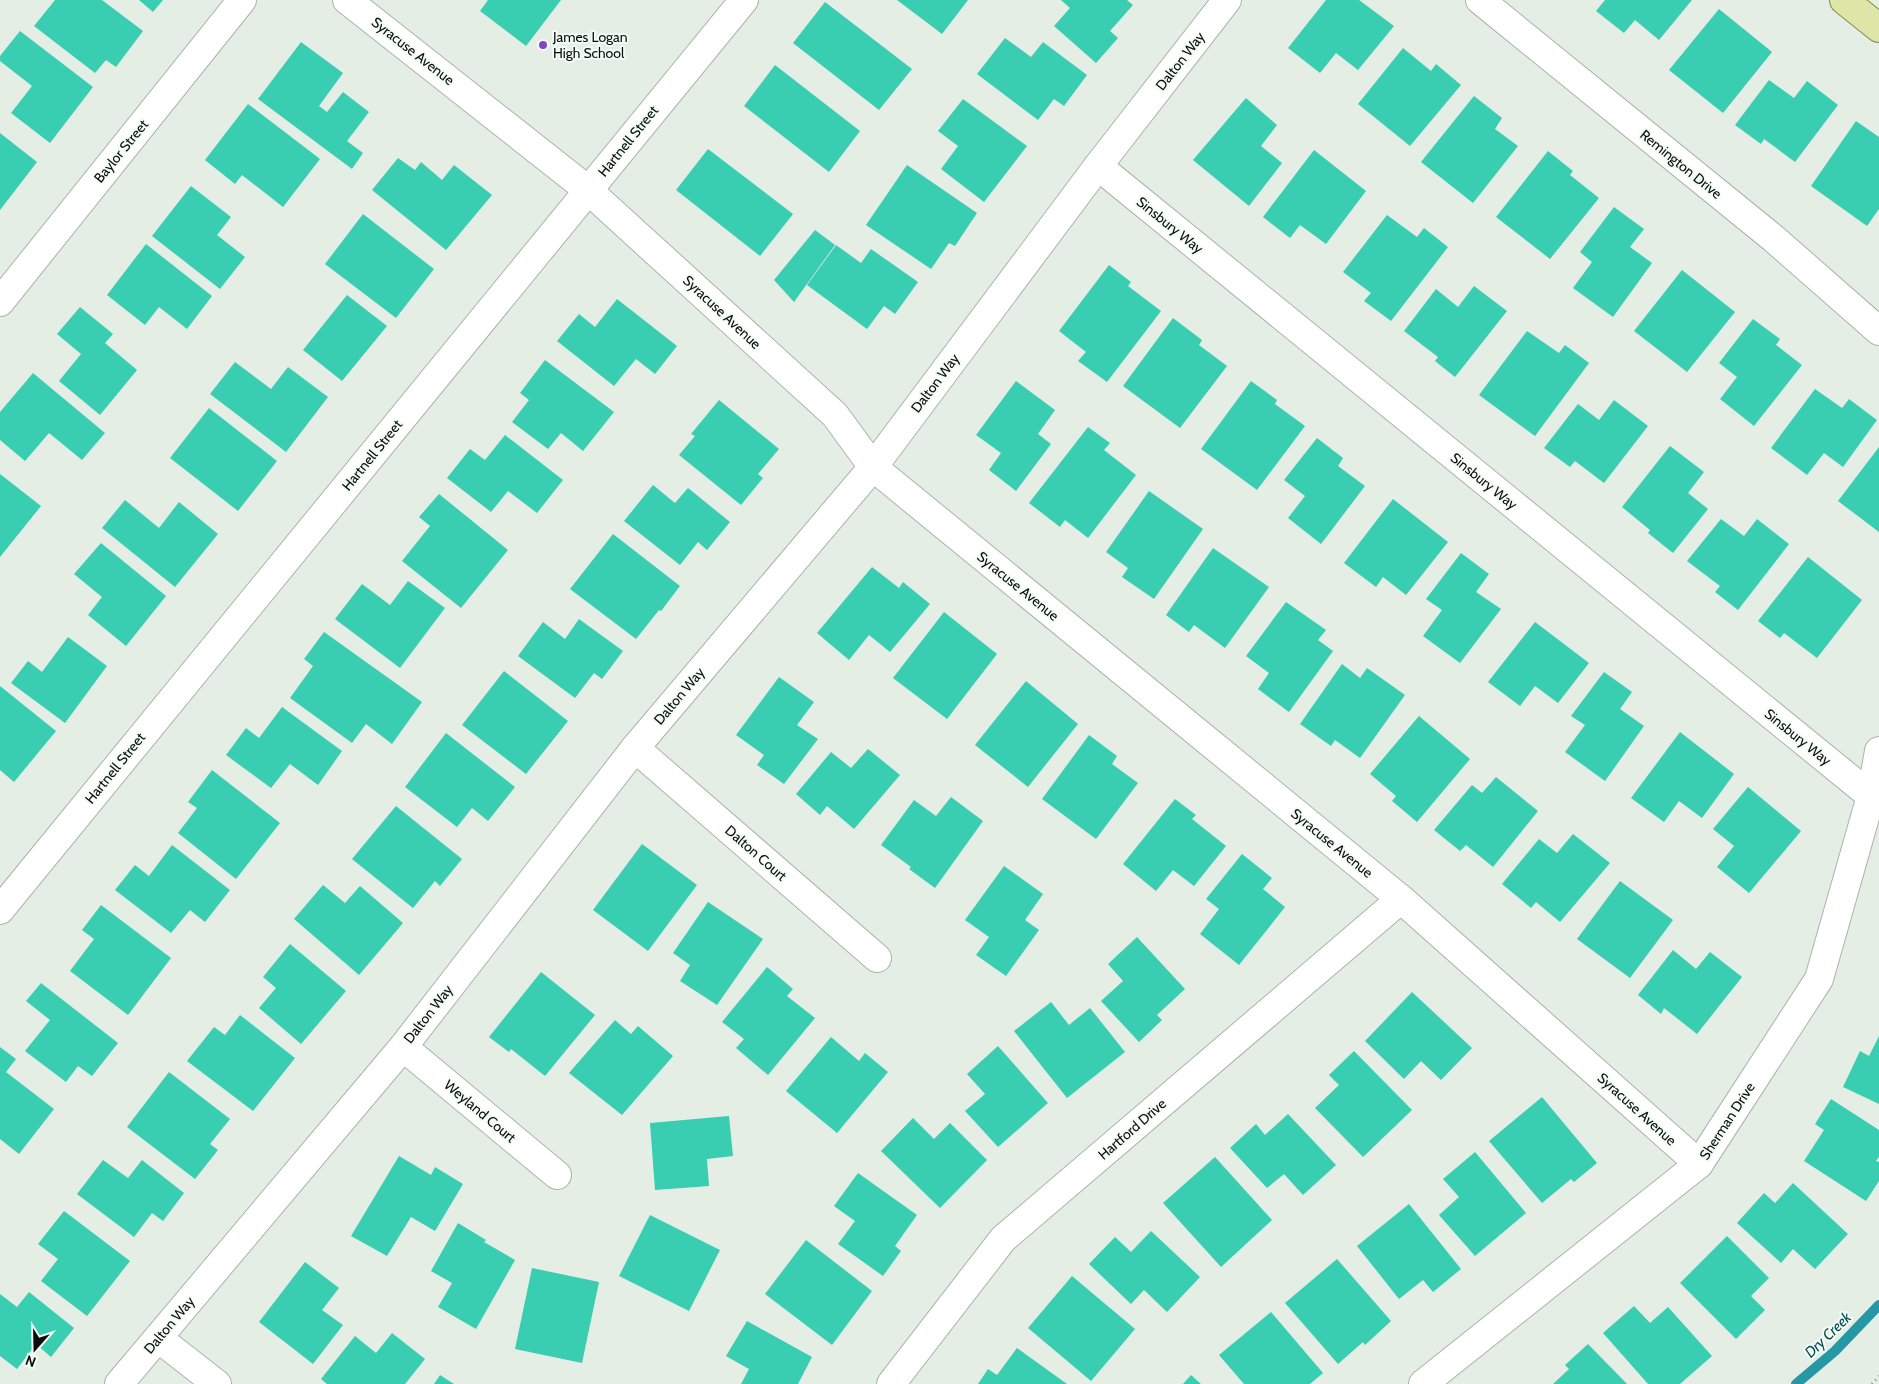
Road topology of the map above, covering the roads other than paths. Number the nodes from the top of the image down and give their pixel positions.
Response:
1 (242, 0) edge
2 (347, 0) edge
3 (1227, 0) edge
4 (1480, 0) edge
5 (1844, 0) edge
6 (734, 4) edge
7 (1879, 28) edge
8 (1098, 166) junction
9 (588, 190) junction
10 (0, 302) edge
11 (1879, 331) edge
12 (873, 467) junction
13 (635, 748) junction
14 (1879, 752) edge
15 (1871, 796) junction
16 (1401, 899) junction
17 (0, 910) edge
18 (877, 958) dead end
19 (402, 1047) junction
20 (1699, 1164) junction
21 (557, 1175) dead end
22 (158, 1338) junction
23 (119, 1384) edge
24 (217, 1384) edge
25 (891, 1384) edge
26 (1423, 1384) edge

1 - 10 street, Baylor Street
2 - 9 street, Syracuse Avenue
3 - 8 street, Dalton Way
4 - 11 street, Remington Drive
5 - 7 main road
6 - 9 street, Hartnell Street
8 - 12 street, Dalton Way
8 - 15 street, Sinsbury Way
9 - 12 street, Syracuse Avenue
9 - 17 street, Hartnell Street
12 - 13 street, Dalton Way
12 - 16 street, Syracuse Avenue
13 - 18 street, Dalton Court
13 - 19 street, Dalton Way
14 - 15 street, Sherman Drive
15 - 20 street, Sherman Drive
16 - 20 street, Syracuse Avenue
16 - 25 street, Hartford Drive
19 - 21 street, Weyland Court
19 - 22 street, Dalton Way
20 - 26 street, Sherman Drive
22 - 23 street, Dalton Way
22 - 24 street

